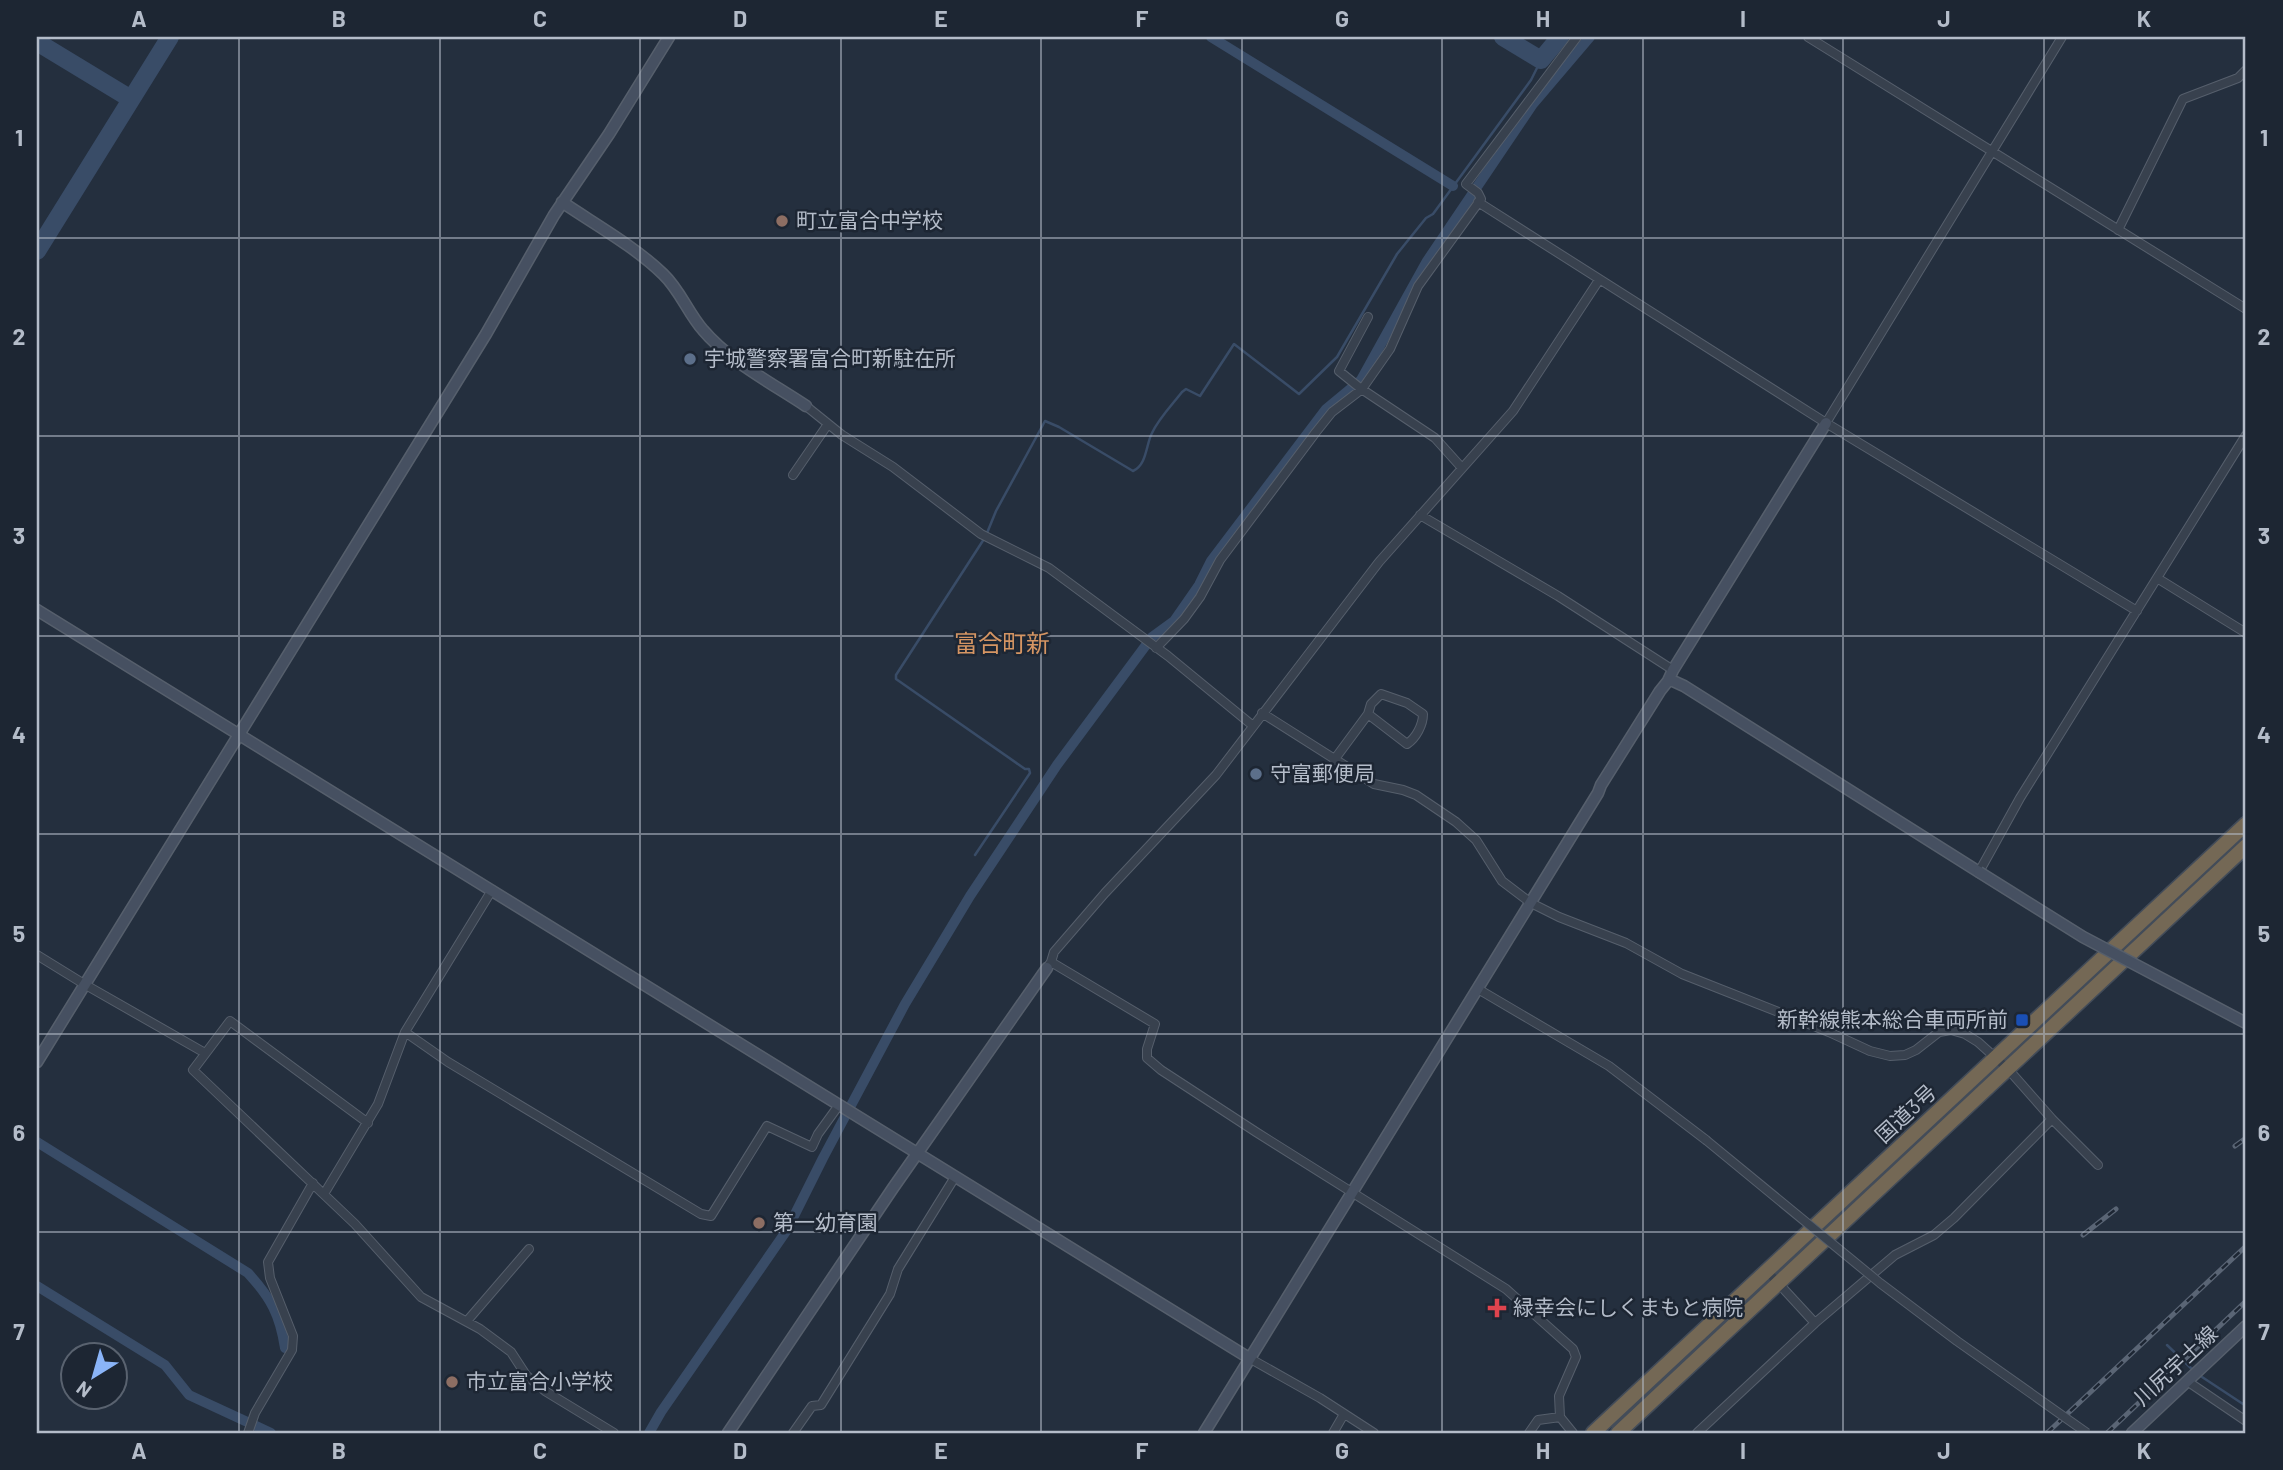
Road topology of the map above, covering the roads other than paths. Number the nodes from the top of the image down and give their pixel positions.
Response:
1 (669, 37) edge
2 (1577, 37) edge
3 (1808, 37) edge
4 (2062, 37) edge
5 (2246, 70) edge
6 (1992, 151) junction
7 (1476, 195) junction
8 (562, 202) junction
9 (2118, 230) junction
10 (1599, 280) junction
11 (2246, 309) edge
12 (1368, 317) dead end
13 (1361, 389) junction
14 (806, 406) joint
15 (1826, 423) junction
16 (828, 424) junction
17 (2246, 435) edge
18 (1462, 468) junction
19 (793, 475) dead end
20 (1419, 514) junction
21 (2157, 578) junction
22 (37, 610) edge
23 (2137, 611) junction
24 (2246, 633) edge
25 (1150, 644) junction
26 (1673, 670) junction
27 (1668, 681) junction
28 (1262, 713) junction
29 (1368, 714) junction
30 (1252, 725) junction
31 (239, 734) junction
32 (1334, 760) junction
33 (2246, 824) edge
34 (2246, 846) edge
35 (1979, 872) junction
36 (492, 890) junction
37 (1531, 903) junction
38 (37, 955) edge
39 (1049, 965) junction
40 (84, 984) junction
41 (1473, 997) junction
42 (2246, 1023) edge
43 (405, 1032) junction
44 (205, 1053) junction
45 (37, 1062) edge
46 (2002, 1064) junction
47 (840, 1105) junction
48 (2052, 1119) junction
49 (368, 1123) junction
50 (918, 1153) junction
51 (2098, 1165) dead end
52 (955, 1177) junction
53 (313, 1183) junction
54 (1353, 1192) junction
55 (324, 1194) junction
56 (529, 1249) dead end
57 (1768, 1272) junction
58 (1779, 1283) junction
59 (467, 1321) junction
60 (1815, 1323) junction
61 (2246, 1326) edge
62 (1249, 1358) junction
63 (2187, 1381) junction
64 (1344, 1414) junction
65 (1560, 1417) junction
66 (2246, 1421) edge
67 (249, 1431) edge
68 (614, 1433) edge
69 (728, 1433) edge
70 (793, 1433) edge
71 (1204, 1433) edge
72 (1332, 1433) edge
73 (1374, 1433) edge
74 (1529, 1433) edge
75 (1573, 1433) edge
76 (1593, 1433) edge
77 (1618, 1433) edge
78 (1697, 1433) edge
79 (2087, 1433) edge
80 (2132, 1433) edge

1 - 8 street
2 - 7 street
3 - 6 street
4 - 6 street
5 - 9 street
6 - 9 street
6 - 15 street
7 - 10 street
7 - 13 street
8 - 14 street
8 - 31 street
9 - 11 street
10 - 15 street
10 - 18 street
12 - 13 street
13 - 18 street
13 - 25 street
14 - 16 street
15 - 23 street
15 - 26 street
16 - 19 street
16 - 25 street
17 - 21 street
18 - 20 street
20 - 26 street
20 - 28 street
21 - 23 street
21 - 24 street
22 - 31 street
23 - 35 street
25 - 30 street
26 - 27 street
27 - 35 street
27 - 37 street
28 - 30 street
28 - 32 street
29 - 29 street
29 - 32 street
30 - 39 street
31 - 36 street
31 - 40 street
32 - 37 street
33 - 46 highway, 国道3号
34 - 46 highway, 国道3号
35 - 42 street, bridge
36 - 43 street
36 - 47 street
37 - 41 street
37 - 46 street
38 - 40 street
39 - 50 street
39 - 54 street
40 - 44 street
40 - 45 street
41 - 54 street
41 - 79 street, bridge
43 - 47 street
43 - 49 street
44 - 49 street
44 - 53 street
46 - 48 street
46 - 57 highway, 国道3号
46 - 58 highway, 国道3号
47 - 50 street
48 - 51 street
48 - 60 street
49 - 55 street
50 - 52 street
50 - 69 street
52 - 62 street
52 - 70 street
53 - 55 street
53 - 67 street
54 - 62 street
54 - 65 street
55 - 59 street
56 - 59 street
57 - 58 street
57 - 76 highway, 国道3号
58 - 60 street
58 - 77 highway, 国道3号
59 - 68 street
60 - 78 street
61 - 63 street, 川尻宇土線
62 - 64 street
62 - 71 street
63 - 66 street
63 - 80 street, 川尻宇土線
64 - 72 street
64 - 73 street
65 - 74 street
65 - 75 street

